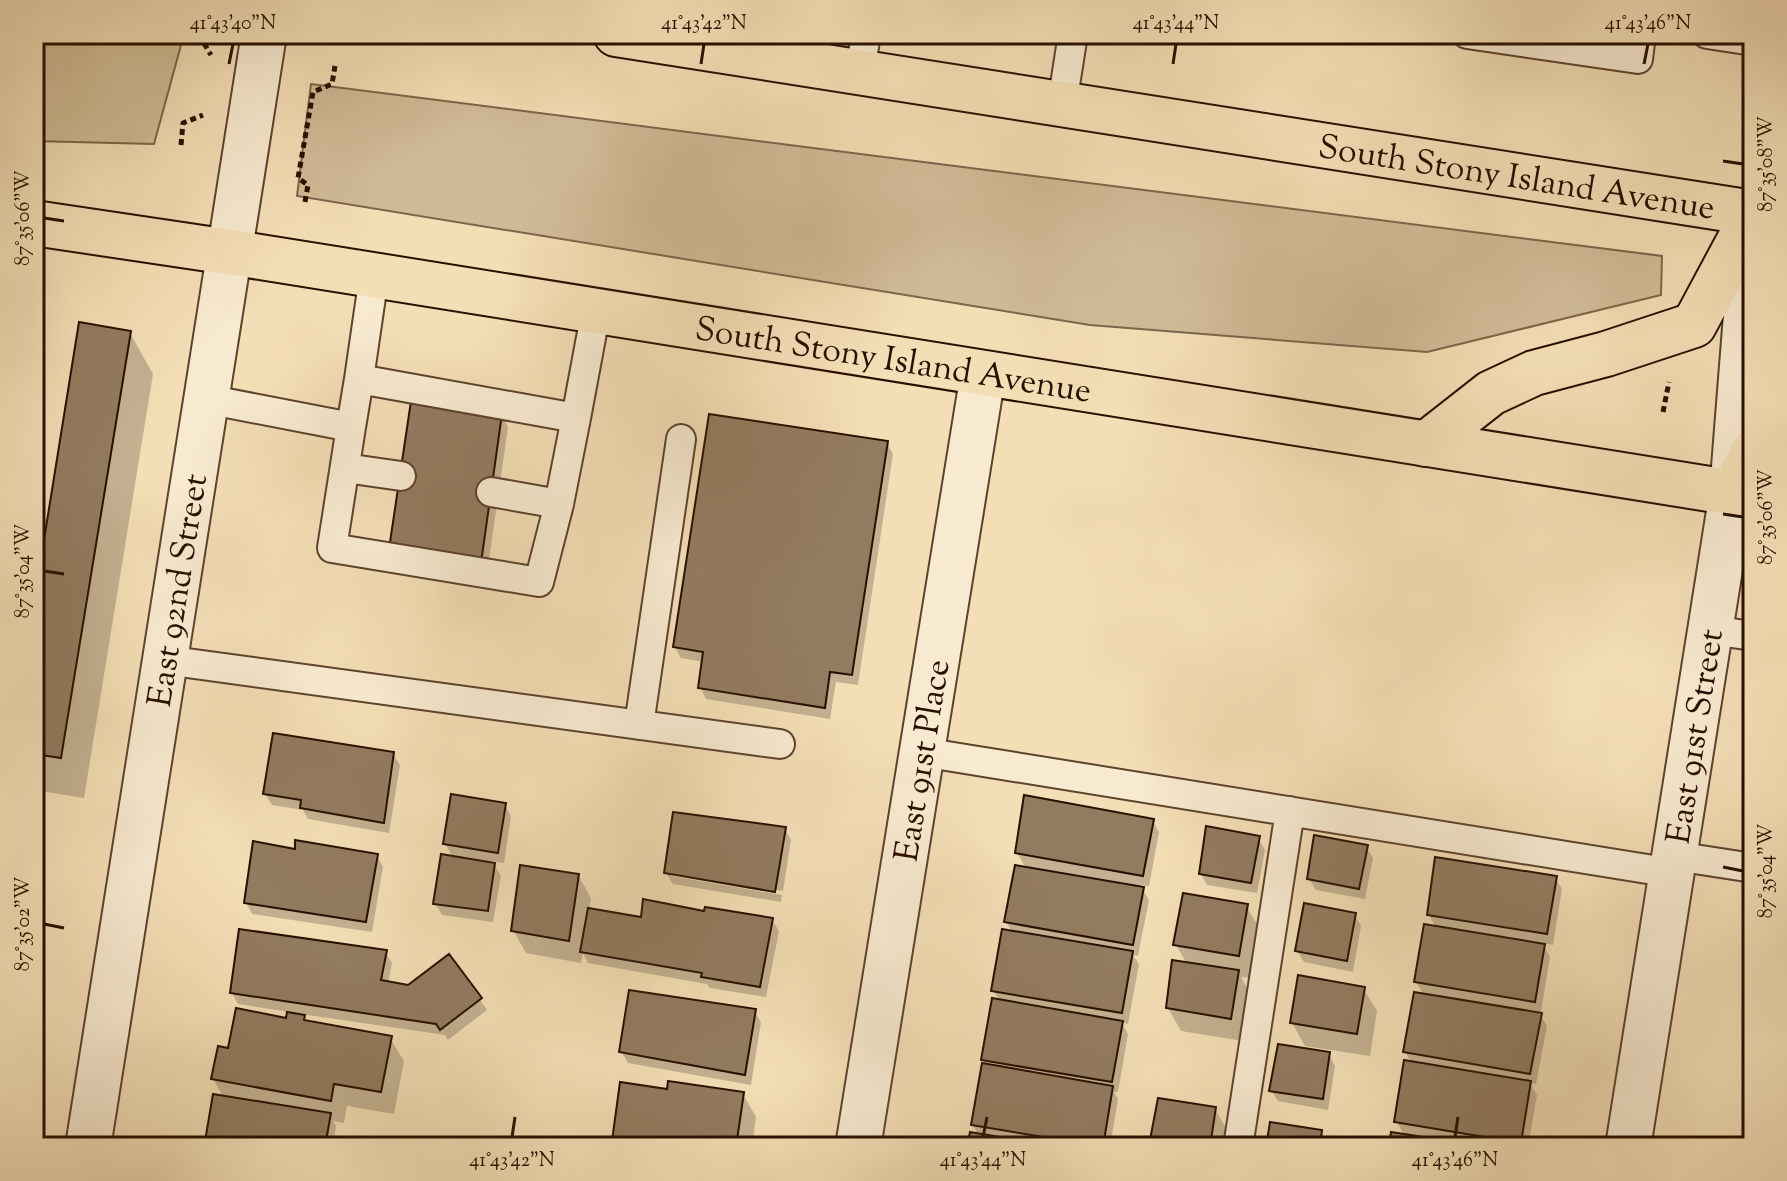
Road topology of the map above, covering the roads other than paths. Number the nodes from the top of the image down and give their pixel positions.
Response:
1 (264, 34) edge
2 (616, 34) edge
3 (1073, 34) edge
4 (1467, 34) edge
5 (1641, 34) edge
6 (1707, 34) edge
7 (686, 39) edge
8 (1753, 41) edge
9 (863, 53) edge
10 (1062, 104) junction
11 (1753, 214) edge
12 (34, 223) edge
13 (1753, 227) edge
14 (229, 252) junction
15 (374, 276) junction
16 (596, 311) junction
17 (983, 374) junction
18 (359, 379) junction
19 (206, 399) junction
20 (576, 418) junction
21 (351, 427) junction
22 (681, 439) dead end
23 (1426, 444) junction
24 (1753, 452) edge
25 (345, 468) junction
26 (401, 476) dead end
27 (491, 492) dead end
28 (1742, 495) edge
29 (559, 504) junction
30 (1710, 630) junction
31 (1753, 636) edge
32 (165, 660) junction
33 (639, 725) junction
34 (780, 744) dead end
35 (922, 752) junction
36 (1290, 811) junction
37 (1673, 864) junction
38 (1753, 868) edge
39 (88, 1147) edge
40 (858, 1147) edge
41 (1238, 1147) edge
42 (1628, 1147) edge

1 - 14 street, East 92nd Street
2 - 7 highway, South Stony Island Avenue
3 - 10 lane
4 - 5 lane
6 - 8 lane
7 - 9 highway, South Stony Island Avenue
9 - 10 highway, South Stony Island Avenue
10 - 11 highway, South Stony Island Avenue
11 - 23 highway
12 - 14 highway, South Stony Island Avenue
13 - 28 street, East 91st Street
14 - 15 highway, South Stony Island Avenue
14 - 19 street, East 92nd Street
15 - 16 highway, South Stony Island Avenue
15 - 18 lane
16 - 17 highway, South Stony Island Avenue
16 - 20 lane
17 - 23 highway, South Stony Island Avenue
17 - 35 street, East 91st Place
18 - 20 lane
18 - 21 lane
19 - 21 lane
19 - 32 street, East 92nd Street
20 - 29 lane
21 - 25 lane
22 - 33 lane
23 - 28 highway, South Stony Island Avenue
24 - 28 highway
25 - 26 lane
25 - 29 lane
27 - 29 lane
28 - 30 street, East 91st Street
30 - 31 lane
30 - 37 street, East 91st Street
32 - 33 lane
32 - 39 street, East 92nd Street
33 - 34 lane
35 - 36 lane
35 - 40 street, East 91st Place
36 - 37 lane
36 - 41 lane
37 - 38 lane
37 - 42 street, East 91st Street

